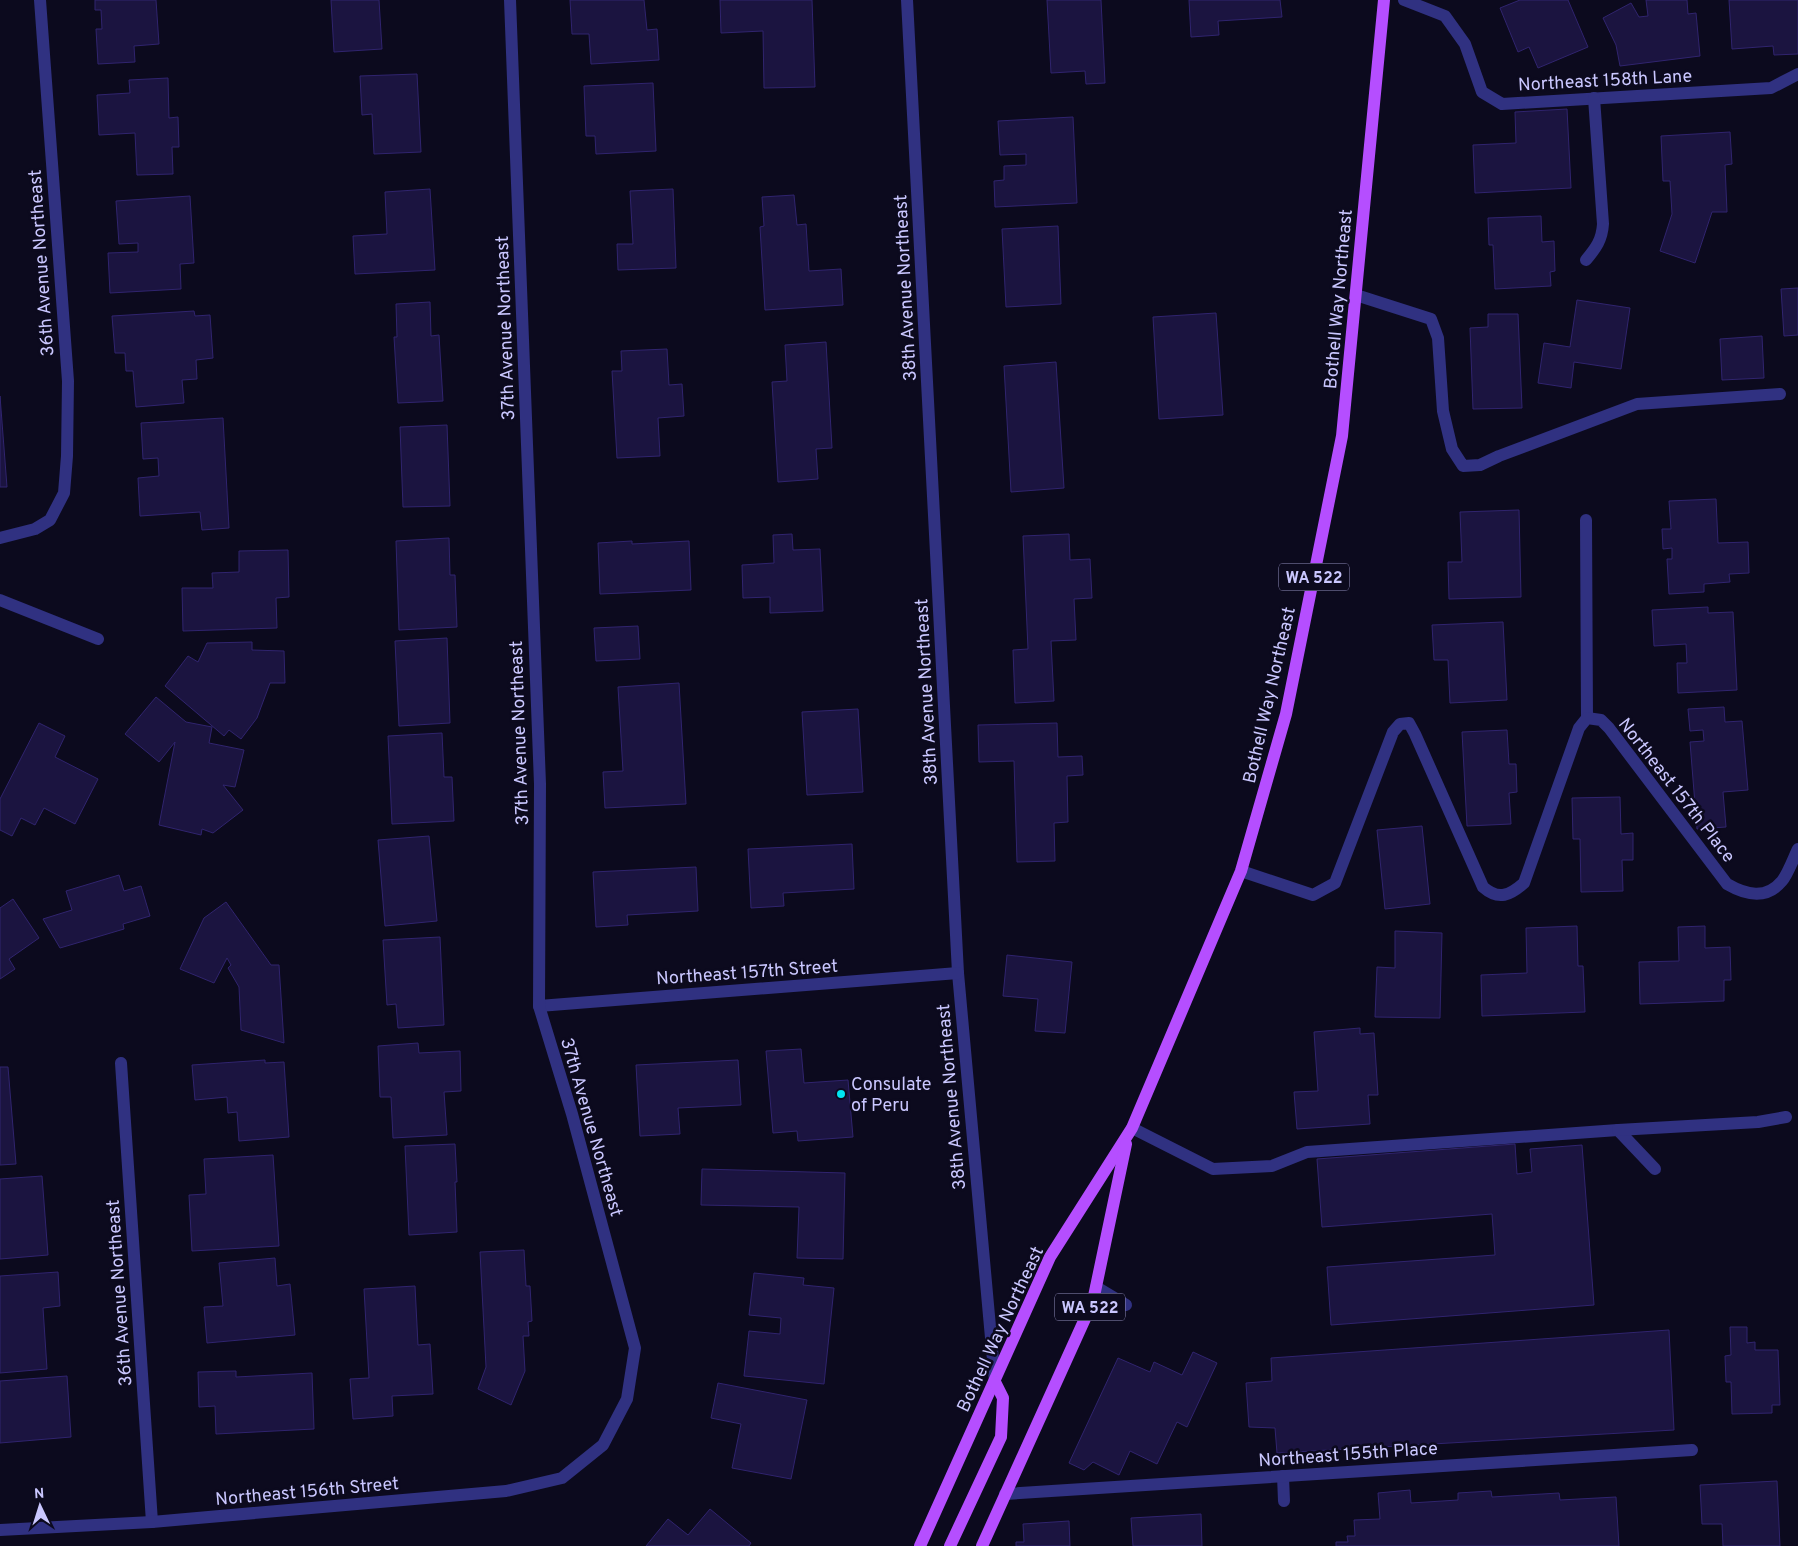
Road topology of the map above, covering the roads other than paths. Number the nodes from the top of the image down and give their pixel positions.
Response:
1 (40, 0) edge
2 (510, 0) edge
3 (907, 0) edge
4 (1384, 0) edge
5 (1404, 0) edge
6 (1798, 74) edge
7 (1594, 98) junction
8 (1586, 260) dead end
9 (1356, 295) junction
10 (1780, 394) dead end
11 (1586, 520) dead end
12 (0, 538) edge
13 (0, 600) edge
14 (98, 639) dead end
15 (1588, 718) junction
16 (1798, 848) edge
17 (1241, 870) junction
18 (958, 973) junction
19 (539, 1006) junction
20 (121, 1063) dead end
21 (1786, 1117) dead end
22 (1618, 1130) junction
23 (1130, 1132) junction
24 (1655, 1169) dead end
25 (1096, 1287) junction
26 (1126, 1305) dead end
27 (995, 1382) junction
28 (603, 1445) joint
29 (1692, 1450) dead end
30 (1283, 1476) junction
31 (1005, 1494) junction
32 (1284, 1501) dead end
33 (152, 1522) junction
34 (0, 1530) edge
35 (920, 1546) edge
36 (950, 1546) edge
37 (982, 1546) edge

1 - 12 street, 36th Avenue Northeast
2 - 19 street, 37th Avenue Northeast
3 - 18 street, 38th Avenue Northeast
4 - 9 main road, Bothell Way Northeast / WA 522
5 - 7 street, Northeast 158th Lane
6 - 7 street, Northeast 158th Lane
7 - 8 street
9 - 10 street
9 - 17 main road, Bothell Way Northeast / WA 522
11 - 15 street
13 - 14 street
15 - 16 street, Northeast 157th Place
15 - 17 street
17 - 23 main road, Bothell Way Northeast / WA 522
18 - 19 street, Northeast 157th Street
18 - 27 street, 38th Avenue Northeast
19 - 28 street, 37th Avenue Northeast
20 - 33 street, 36th Avenue Northeast
21 - 22 street
22 - 23 street
22 - 24 street
23 - 25 main road, Bothell Way Northeast / WA 522
23 - 27 main road, Bothell Way Northeast / WA 522
25 - 26 street
25 - 31 main road, Bothell Way Northeast / WA 522
27 - 35 main road, Bothell Way Northeast / WA 522
27 - 36 main road
28 - 33 street, Northeast 156th Street
29 - 30 street, Northeast 155th Place
30 - 31 street, Northeast 155th Place
30 - 32 street
31 - 37 main road, Bothell Way Northeast / WA 522
33 - 34 street, Northeast 156th Street

